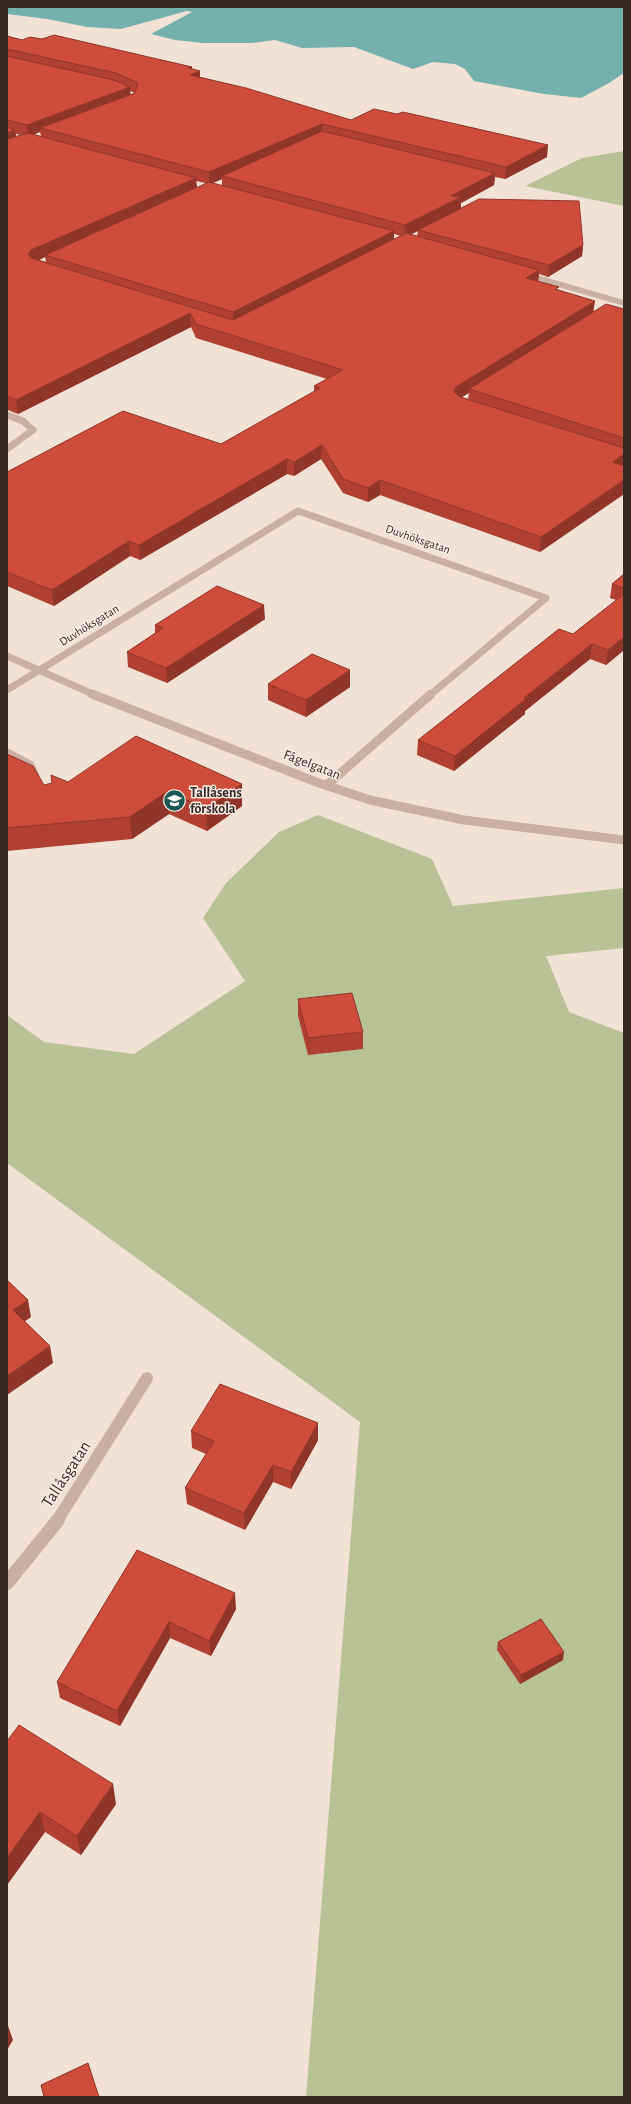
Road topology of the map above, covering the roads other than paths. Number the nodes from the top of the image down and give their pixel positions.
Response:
1 (518, 272) edge
2 (622, 302) edge
3 (613, 306) edge
4 (7, 415) edge
5 (7, 449) edge
6 (7, 656) edge
7 (37, 671) junction
8 (7, 690) edge
9 (7, 753) edge
10 (40, 783) edge
11 (327, 786) junction
12 (624, 840) edge
13 (147, 1378) dead end
14 (7, 1583) edge

1 - 2 street
2 - 3 street
4 - 5 street
6 - 7 street, Fågelgatan
7 - 8 street
7 - 11 street, Fågelgatan
7 - 11 street, Duvhöksgatan
9 - 10 street
11 - 12 street, Fågelgatan
13 - 14 street, Tallåsgatan

